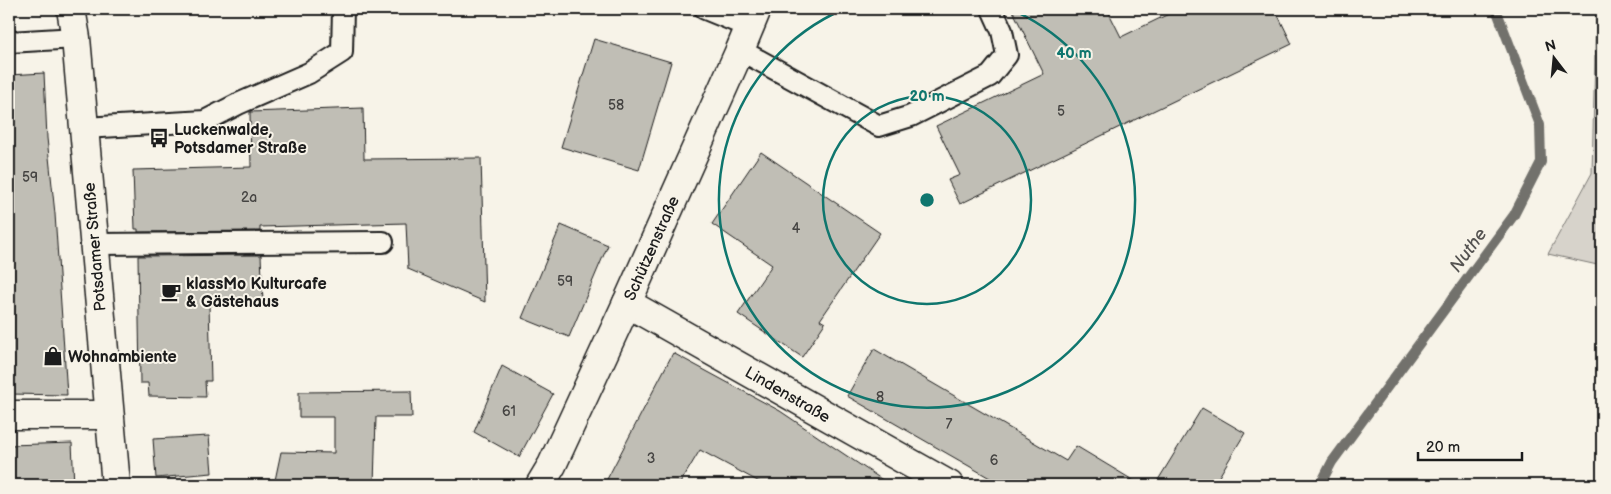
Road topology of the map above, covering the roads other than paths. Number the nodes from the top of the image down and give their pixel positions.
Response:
1 (71, 9) edge
2 (343, 9) edge
3 (705, 9) edge
4 (992, 9) edge
5 (749, 29) edge
6 (76, 38) junction
7 (9, 42) edge
8 (84, 128) junction
9 (383, 242) dead end
10 (94, 244) junction
11 (627, 303) junction
12 (9, 415) edge
13 (109, 415) junction
14 (116, 485) edge
15 (540, 485) edge
16 (949, 485) edge

1 - 6 street, Potsdamer Straße
2 - 8 lane
3 - 5 lane
4 - 5 lane
5 - 11 street, Schützenstraße
6 - 7 lane
6 - 8 street, Potsdamer Straße
8 - 10 street, Potsdamer Straße
9 - 10 lane
10 - 13 street, Potsdamer Straße
11 - 15 street, Schützenstraße
11 - 16 street, Lindenstraße
12 - 13 street
13 - 14 street, Potsdamer Straße

